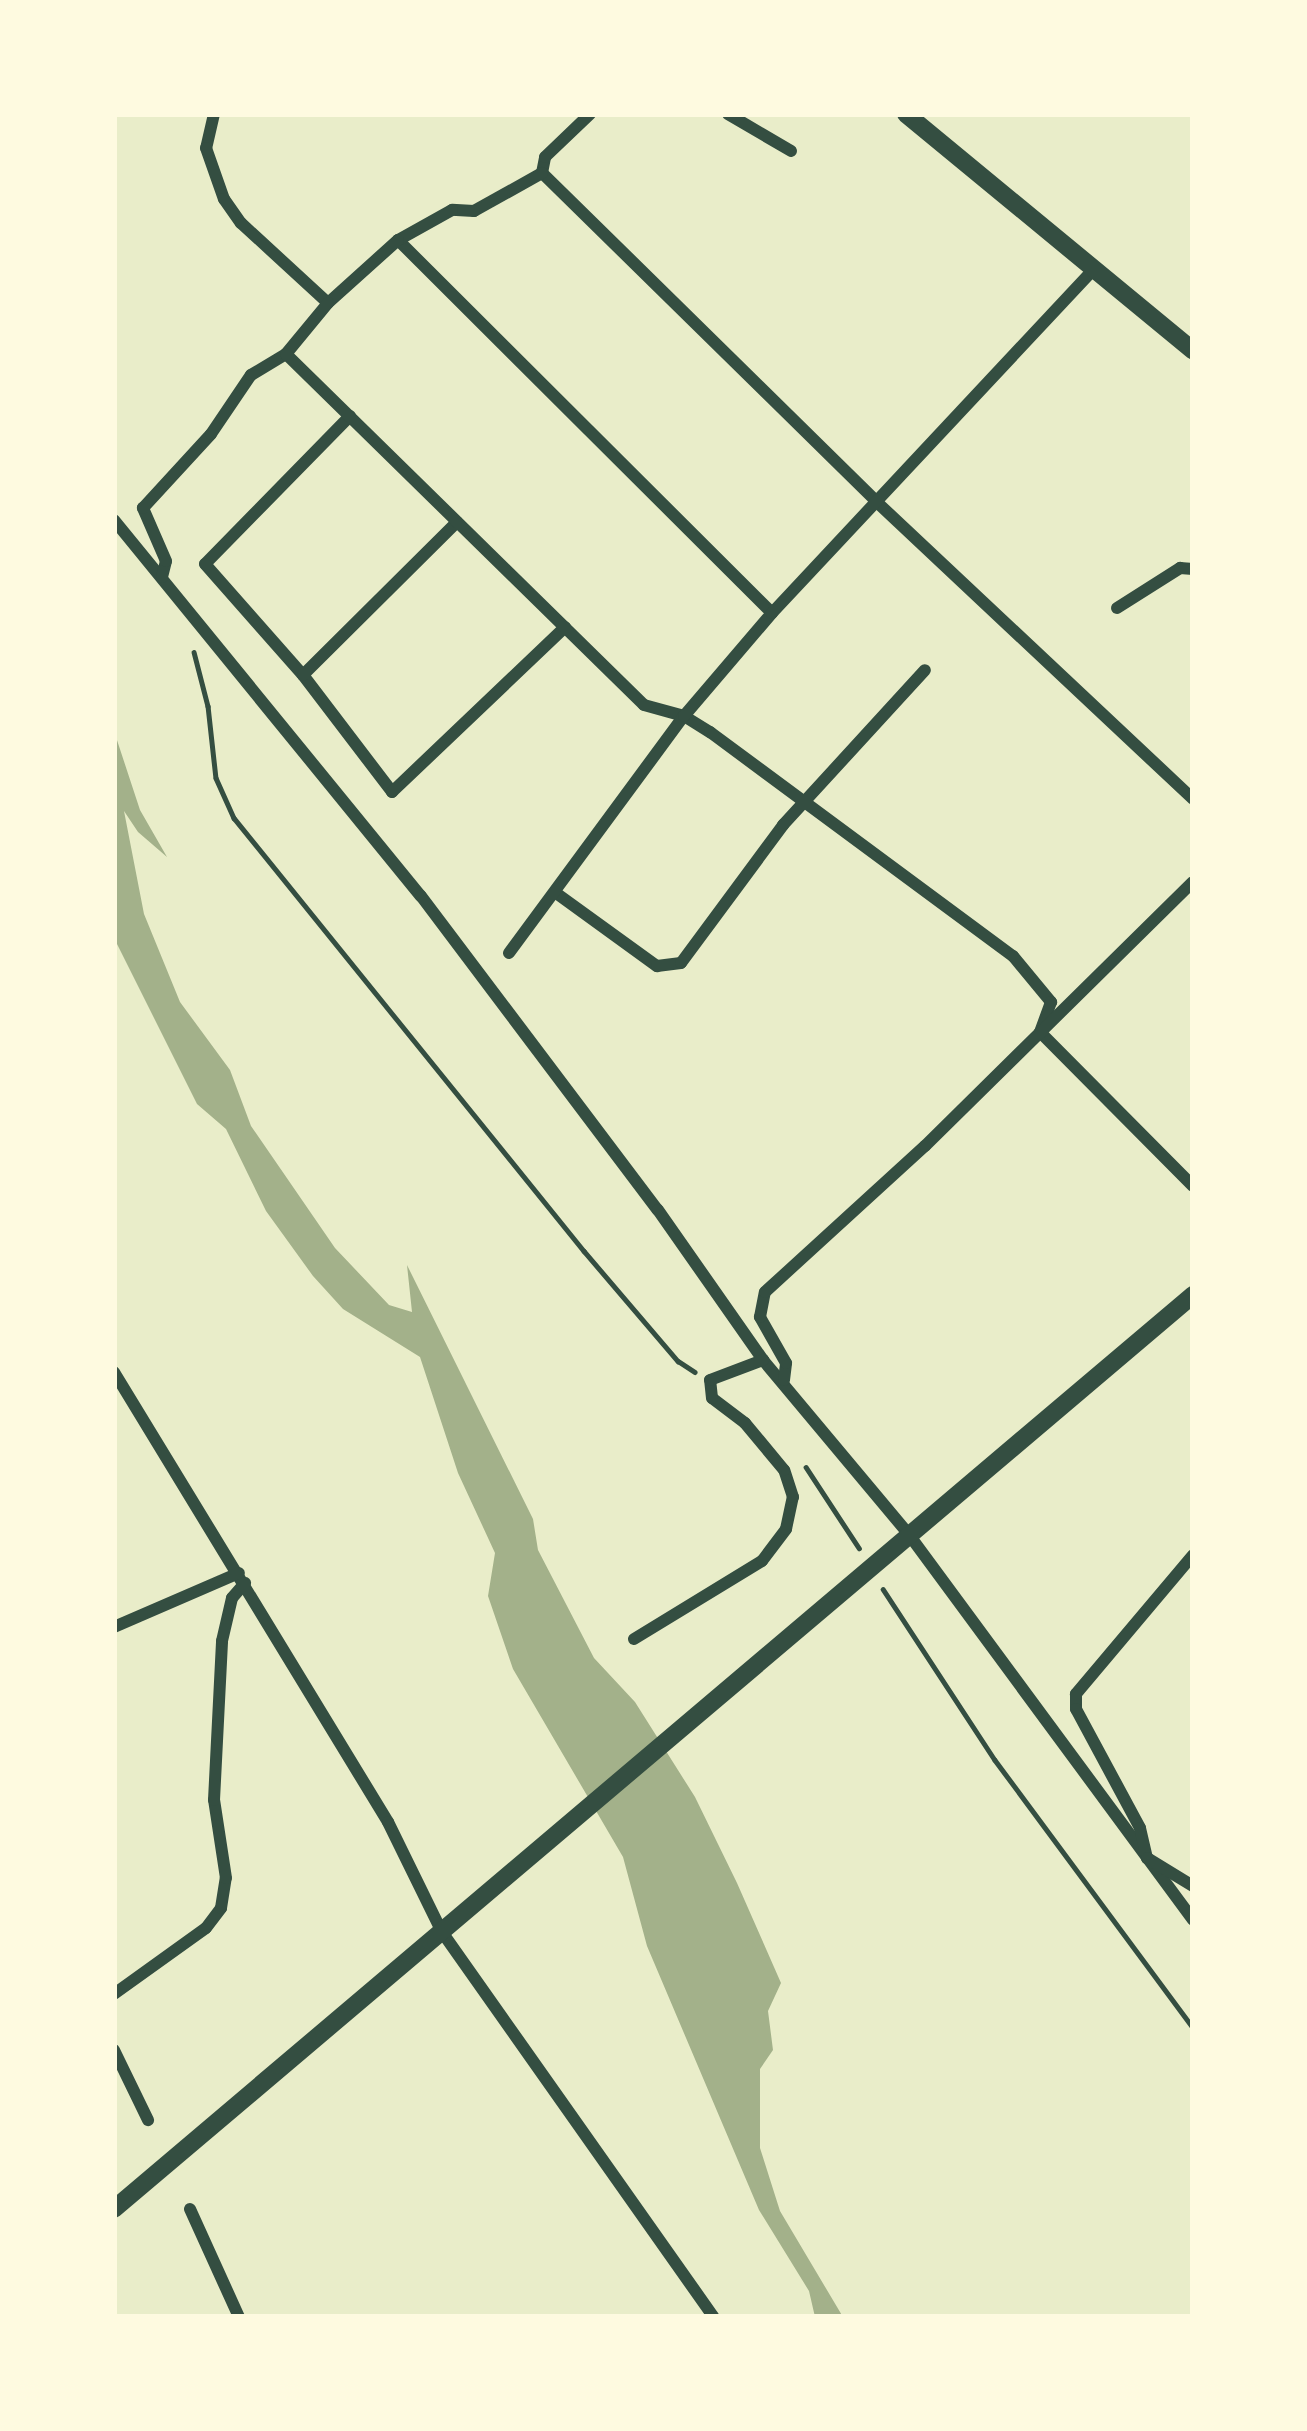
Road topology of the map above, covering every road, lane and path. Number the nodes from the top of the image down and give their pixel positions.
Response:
1 (214, 114) edge
2 (590, 114) edge
3 (728, 114) edge
4 (906, 114) edge
5 (791, 151) dead end
6 (542, 173) junction
7 (398, 240) junction
8 (1093, 270) junction
9 (328, 303) junction
10 (1193, 350) edge
11 (286, 354) junction
12 (350, 416) junction
13 (874, 500) junction
14 (114, 520) edge
15 (458, 522) junction
16 (1193, 568) edge
17 (163, 577) junction
18 (1117, 608) dead end
19 (772, 613) junction
20 (565, 627) junction
21 (191, 647) dead end
22 (925, 670) dead end
23 (303, 675) junction
24 (684, 716) junction
25 (1193, 799) edge
26 (806, 802) junction
27 (1193, 882) edge
28 (556, 893) junction
29 (509, 953) dead end
30 (1040, 1032) junction
31 (1193, 1186) edge
32 (1193, 1295) edge
33 (763, 1360) junction
34 (114, 1372) edge
35 (710, 1380) junction
36 (784, 1380) junction
37 (794, 1451) dead end
38 (907, 1540) junction
39 (1193, 1555) edge
40 (867, 1562) dead end
41 (242, 1578) junction
42 (878, 1580) dead end
43 (114, 1627) edge
44 (634, 1639) dead end
45 (1147, 1858) junction
46 (1193, 1886) edge
47 (1193, 1920) edge
48 (442, 1932) junction
49 (114, 1994) edge
50 (1193, 2028) edge
51 (114, 2050) edge
52 (148, 2120) dead end
53 (114, 2209) edge
54 (190, 2210) dead end
55 (239, 2317) edge
56 (714, 2317) edge

1 - 9 street
2 - 6 street
3 - 5 street
4 - 8 street
6 - 7 street
6 - 13 street
7 - 9 street
7 - 19 street
8 - 10 street
8 - 13 street
9 - 11 street
11 - 12 street
11 - 17 street
12 - 15 street
12 - 23 street
13 - 19 street
13 - 25 street
14 - 17 street
15 - 20 street
15 - 23 street
16 - 18 street
17 - 33 street
19 - 24 street
20 - 23 street
20 - 24 street
21 - 35 path
22 - 26 street
24 - 26 street
24 - 28 street
26 - 28 street
26 - 30 street
27 - 30 street
28 - 29 street
30 - 31 street
30 - 36 street
32 - 38 street
33 - 35 street
33 - 36 street
34 - 41 street
35 - 44 street
36 - 38 street
37 - 40 path
38 - 45 street
38 - 48 street
39 - 45 street
41 - 43 street
41 - 48 street
41 - 49 street
42 - 50 path
45 - 46 street
45 - 47 street
48 - 53 street
48 - 56 street
51 - 52 street
54 - 55 street

